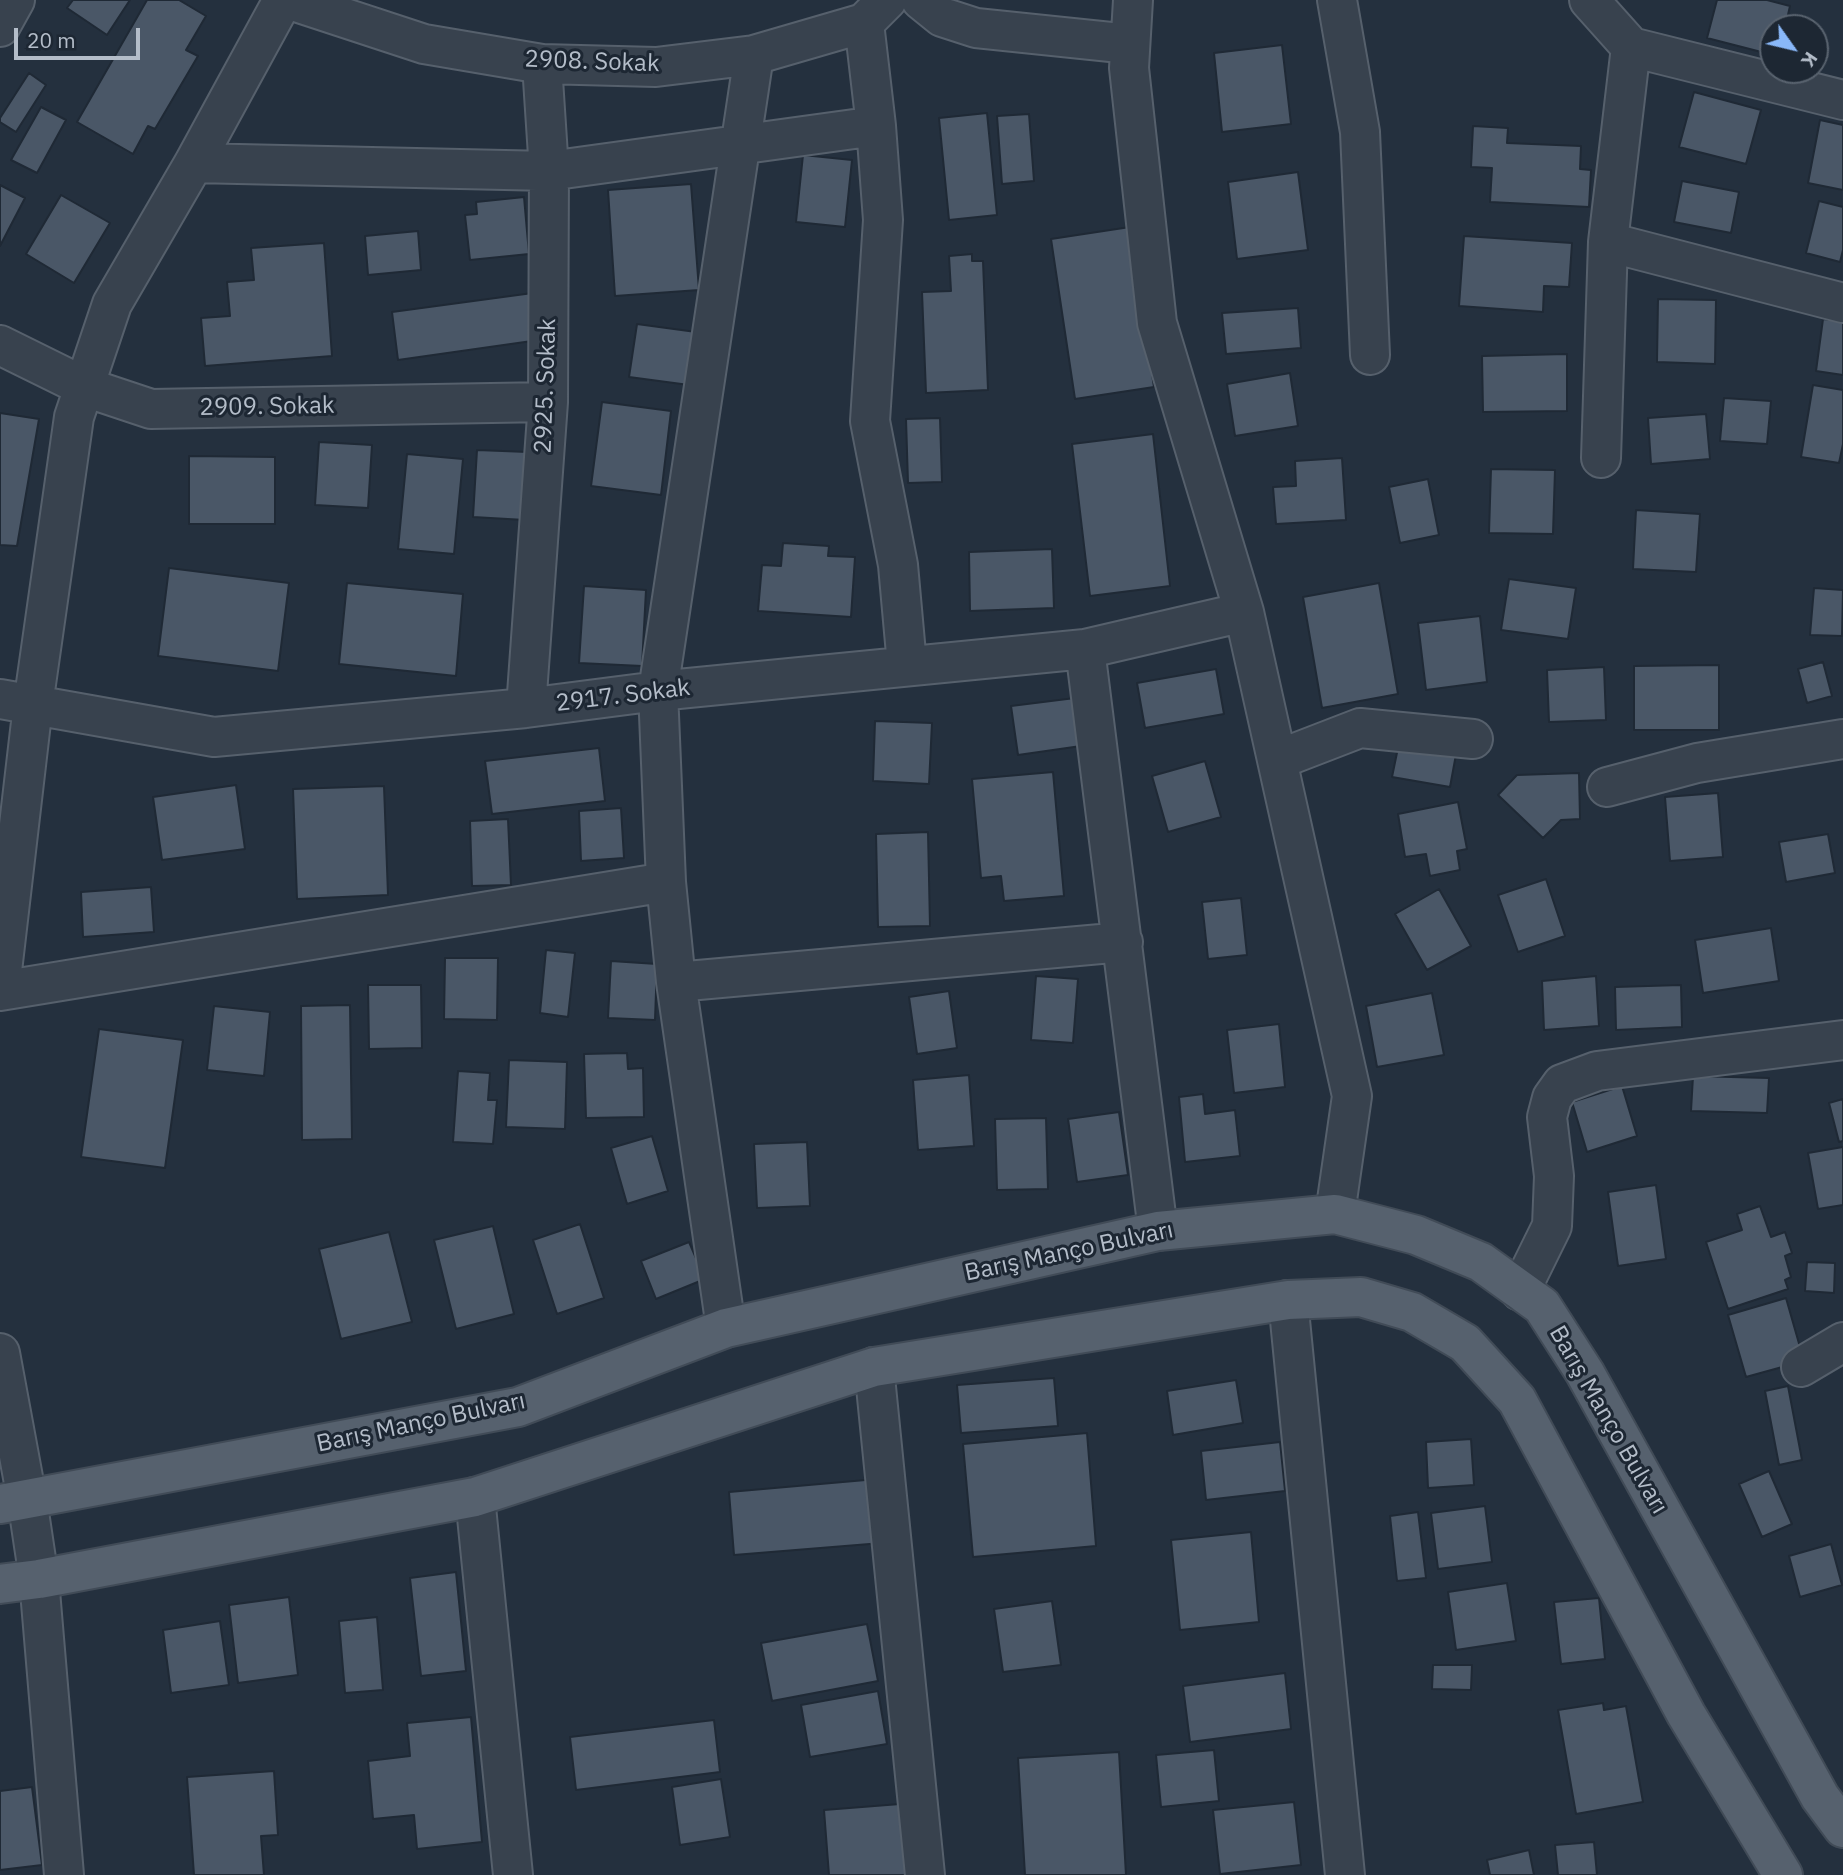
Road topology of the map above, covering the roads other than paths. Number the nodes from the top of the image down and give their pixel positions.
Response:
1 (15, 0) edge
2 (282, 0) edge
3 (290, 0) edge
4 (921, 0) edge
5 (1133, 0) edge
6 (1337, 0) edge
7 (1590, 0) edge
8 (876, 11) edge
9 (0, 27) edge
10 (1130, 44) junction
11 (1631, 47) junction
12 (754, 55) junction
13 (542, 64) junction
14 (1843, 100) edge
15 (876, 126) junction
16 (741, 145) junction
17 (194, 163) junction
18 (549, 172) junction
19 (1608, 242) junction
20 (1843, 303) edge
21 (0, 345) edge
22 (1370, 355) dead end
23 (85, 387) junction
24 (548, 402) junction
25 (1601, 457) dead end
26 (1244, 612) junction
27 (1086, 649) junction
28 (907, 666) junction
29 (658, 691) junction
30 (16, 702) edge
31 (526, 708) junction
32 (1473, 739) dead end
33 (1843, 739) edge
34 (1277, 760) junction
35 (1607, 787) dead end
36 (666, 882) junction
37 (1123, 942) junction
38 (676, 982) junction
39 (0, 989) edge
40 (1843, 1040) edge
41 (1335, 1214) junction
42 (1158, 1231) junction
43 (1520, 1291) junction
44 (1288, 1300) junction
45 (726, 1328) junction
46 (1843, 1342) edge
47 (0, 1353) edge
48 (874, 1367) junction
49 (1801, 1367) dead end
50 (475, 1497) junction
51 (14, 1501) edge
52 (39, 1579) junction
53 (0, 1584) edge
54 (1843, 1828) edge
55 (64, 1875) edge
56 (513, 1875) edge
57 (925, 1875) edge
58 (1345, 1875) edge
59 (1783, 1875) edge

1 - 9 street
2 - 17 street
3 - 13 street, 2908. Sokak
4 - 10 street
5 - 10 street
6 - 22 street
7 - 11 street
8 - 12 street, 2908. Sokak
8 - 15 street
10 - 26 street
11 - 14 street
11 - 19 street
12 - 13 street, 2908. Sokak
12 - 16 street
13 - 18 street, 2925. Sokak
15 - 16 street
15 - 28 street
16 - 18 street
16 - 29 street
17 - 18 street
17 - 23 street
18 - 24 street, 2925. Sokak
19 - 20 street
19 - 25 street
21 - 23 street, 2909. Sokak
23 - 24 street, 2909. Sokak
23 - 30 street
24 - 31 street, 2925. Sokak
26 - 27 street, 2917. Sokak
26 - 34 street
27 - 28 street, 2917. Sokak
27 - 37 street
28 - 29 street, 2917. Sokak
29 - 31 street, 2917. Sokak
29 - 36 street
30 - 31 street, 2917. Sokak
30 - 39 street
32 - 34 street
33 - 35 street
34 - 41 street
36 - 38 street
36 - 39 street
37 - 38 street
37 - 42 street
38 - 45 street
40 - 43 street
41 - 42 main road, Barış Manço Bulvarı
41 - 43 main road, Barış Manço Bulvarı
42 - 45 main road, Barış Manço Bulvarı
43 - 54 main road, Barış Manço Bulvarı
44 - 48 main road
44 - 58 street
44 - 59 main road
45 - 51 main road, Barış Manço Bulvarı
46 - 49 street
47 - 51 street
48 - 50 main road
48 - 57 street
50 - 52 main road
50 - 56 street
51 - 52 street
52 - 53 main road
52 - 55 street

